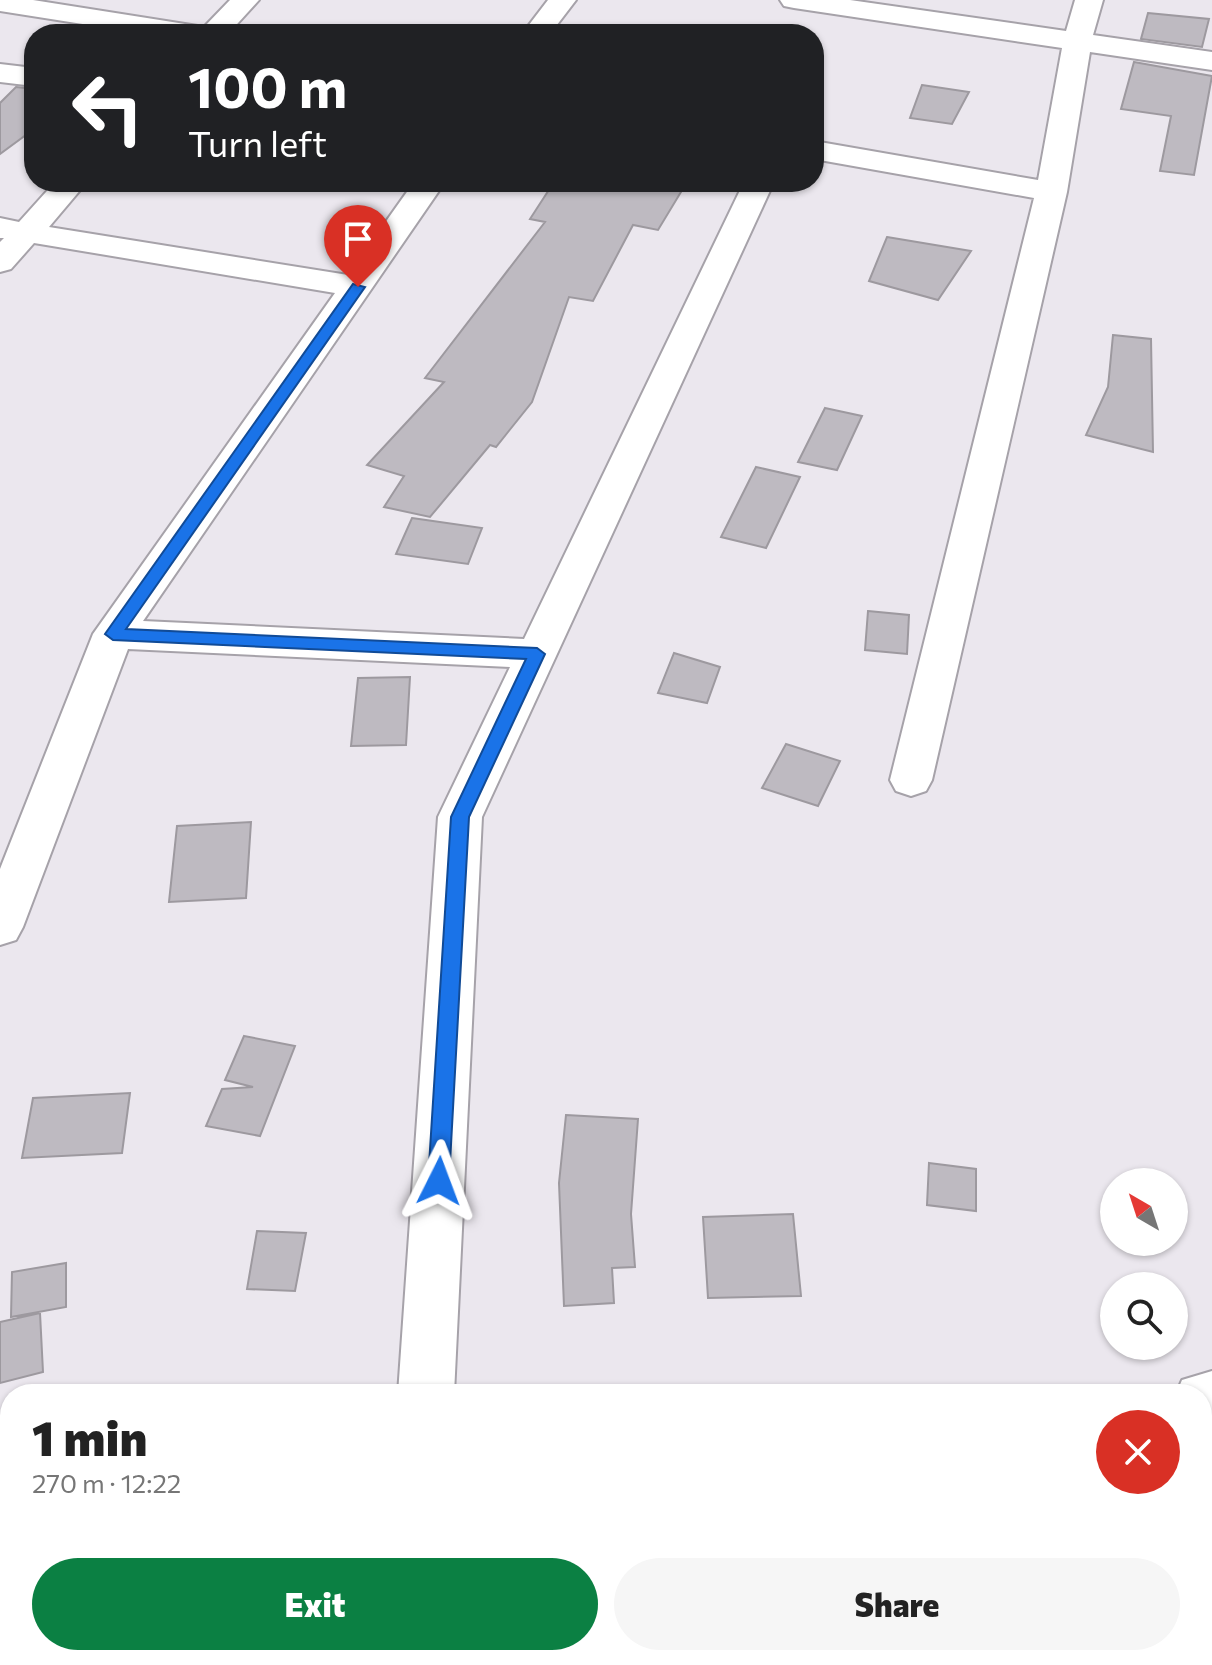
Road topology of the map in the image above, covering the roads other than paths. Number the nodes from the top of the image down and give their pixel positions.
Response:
1 (245, 0) edge
2 (562, 0) edge
3 (794, 0) edge
4 (1089, 0) edge
5 (0, 3) edge
6 (135, 24) edge
7 (222, 24) edge
8 (544, 24) edge
9 (1078, 39) junction
10 (1212, 61) edge
11 (0, 73) edge
12 (24, 76) edge
13 (824, 152) edge
14 (60, 192) edge
15 (423, 192) edge
16 (754, 192) edge
17 (1051, 192) junction
18 (12, 230) edge
19 (0, 262) edge
20 (358, 287) junction
21 (113, 634) junction
22 (537, 654) junction
23 (911, 780) dead end
24 (0, 927) edge
25 (427, 1384) edge

1 - 7 street
2 - 8 street
3 - 9 street
4 - 9 street
5 - 6 street
9 - 10 street
9 - 17 street
11 - 12 street
13 - 17 street
14 - 18 street
15 - 20 street
16 - 22 street
17 - 23 street
18 - 19 street
18 - 20 street
20 - 21 street
21 - 22 street
21 - 24 street
22 - 25 street

